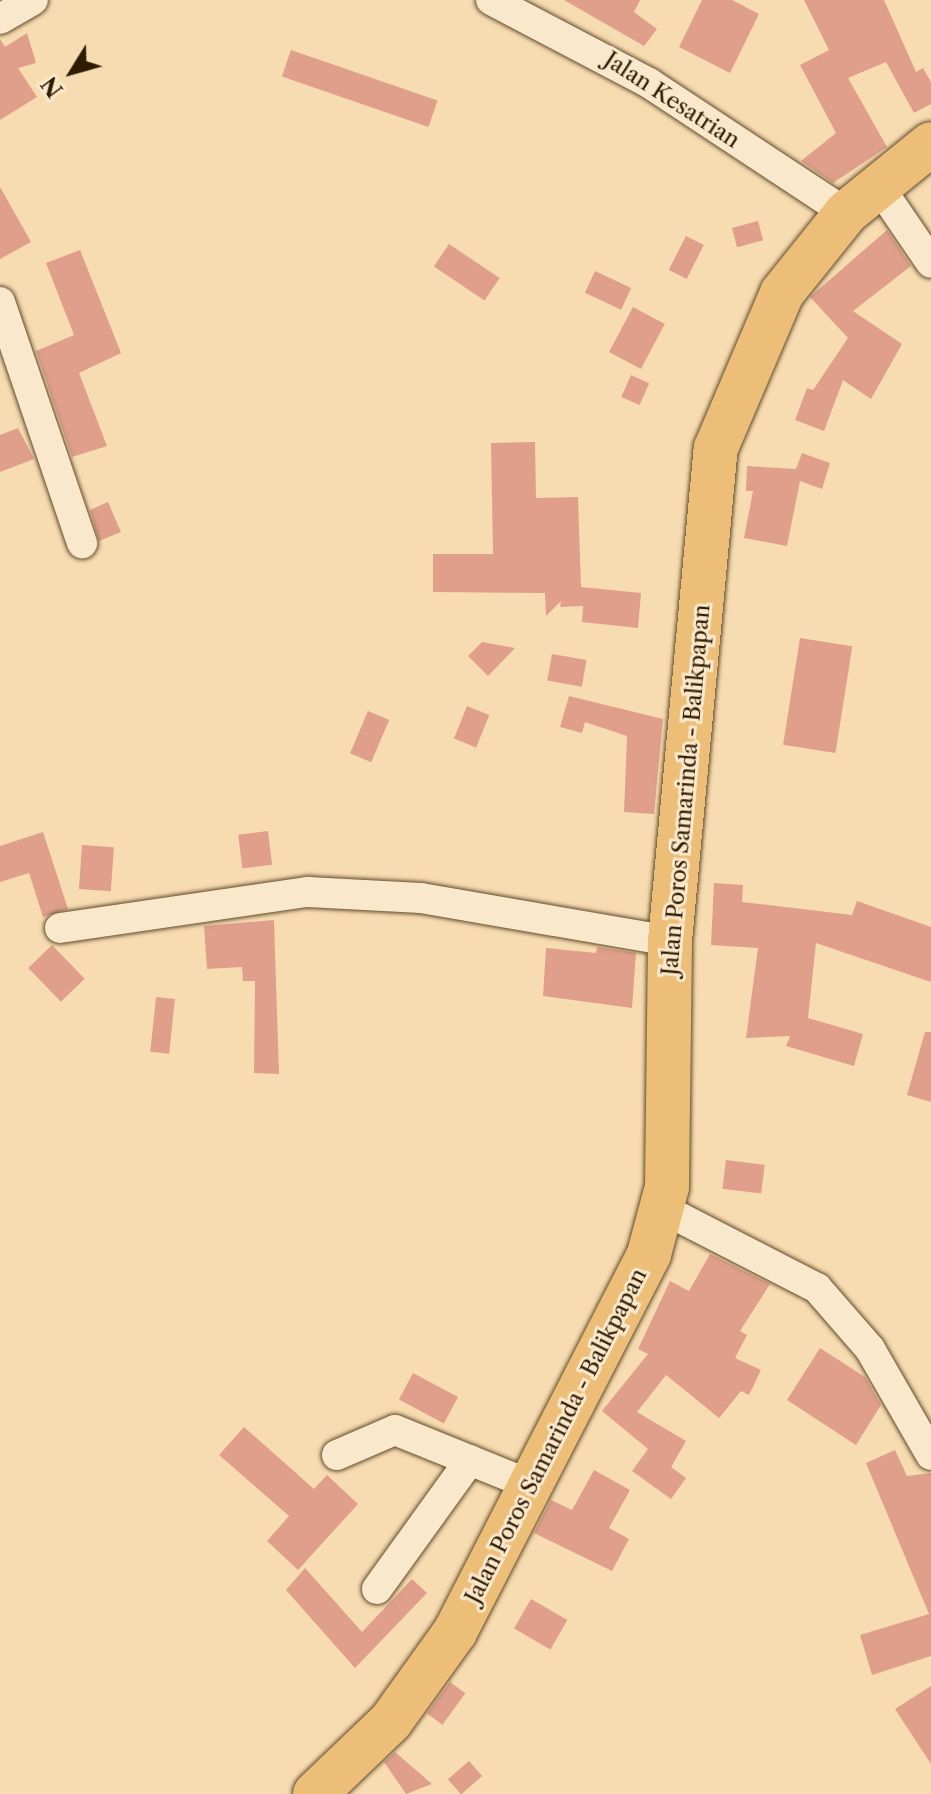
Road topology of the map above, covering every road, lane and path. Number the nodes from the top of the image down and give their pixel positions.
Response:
1 (33, 0) edge
2 (491, 0) edge
3 (0, 19) edge
4 (931, 144) edge
5 (878, 185) junction
6 (846, 213) junction
7 (931, 263) edge
8 (0, 302) edge
9 (82, 543) dead end
10 (60, 928) dead end
11 (670, 941) junction
12 (665, 1210) junction
13 (337, 1455) dead end
14 (931, 1455) edge
15 (470, 1460) junction
16 (531, 1485) junction
17 (377, 1589) dead end
18 (331, 1789) edge

1 - 3 street
2 - 6 street, Jalan Kesatrian
4 - 5 highway, Jalan Poros Samarinda - Balikpapan
5 - 6 highway, Jalan Poros Samarinda - Balikpapan
5 - 7 street
6 - 11 highway, Jalan Poros Samarinda - Balikpapan
8 - 9 street
10 - 11 street
11 - 12 highway, Jalan Poros Samarinda - Balikpapan
12 - 14 street
12 - 16 highway, Jalan Poros Samarinda - Balikpapan
13 - 15 street
15 - 16 street
15 - 17 street
16 - 18 highway, Jalan Poros Samarinda - Balikpapan

